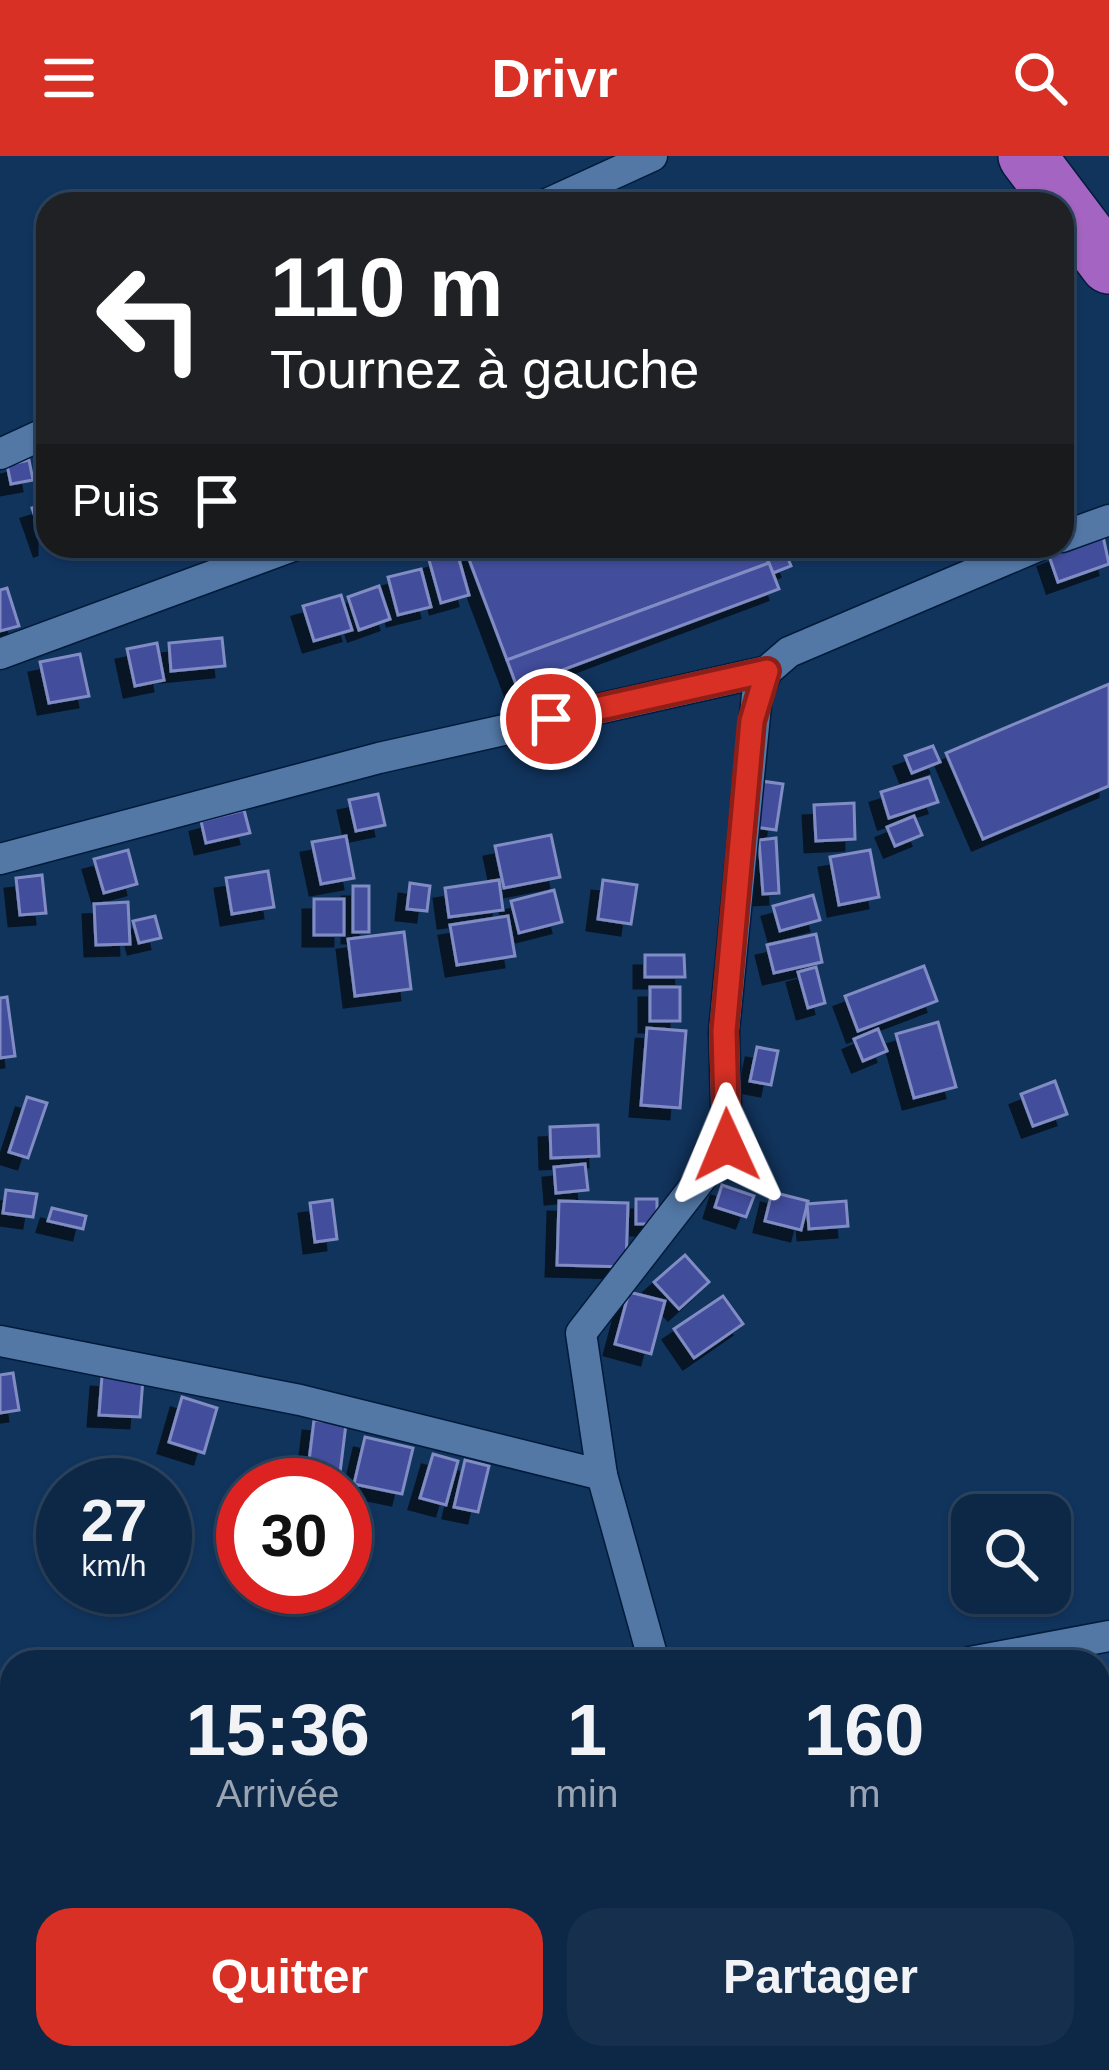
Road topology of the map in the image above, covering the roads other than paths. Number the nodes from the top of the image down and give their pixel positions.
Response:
1 (652, 156) edge
2 (1027, 156) edge
3 (573, 192) edge
4 (1054, 192) edge
5 (36, 438) edge
6 (0, 454) edge
7 (1109, 520) edge
8 (1074, 533) edge
9 (260, 558) edge
10 (1010, 558) edge
11 (0, 654) edge
12 (767, 671) junction
13 (0, 859) edge
14 (0, 1341) edge
15 (602, 1475) junction
16 (1109, 1636) edge
17 (651, 1650) edge
18 (1034, 1650) edge

1 - 3 street
2 - 4 highway
5 - 6 street
7 - 8 street
9 - 11 street
10 - 12 street
12 - 13 street
12 - 15 street
14 - 15 street
15 - 17 street
16 - 18 street

